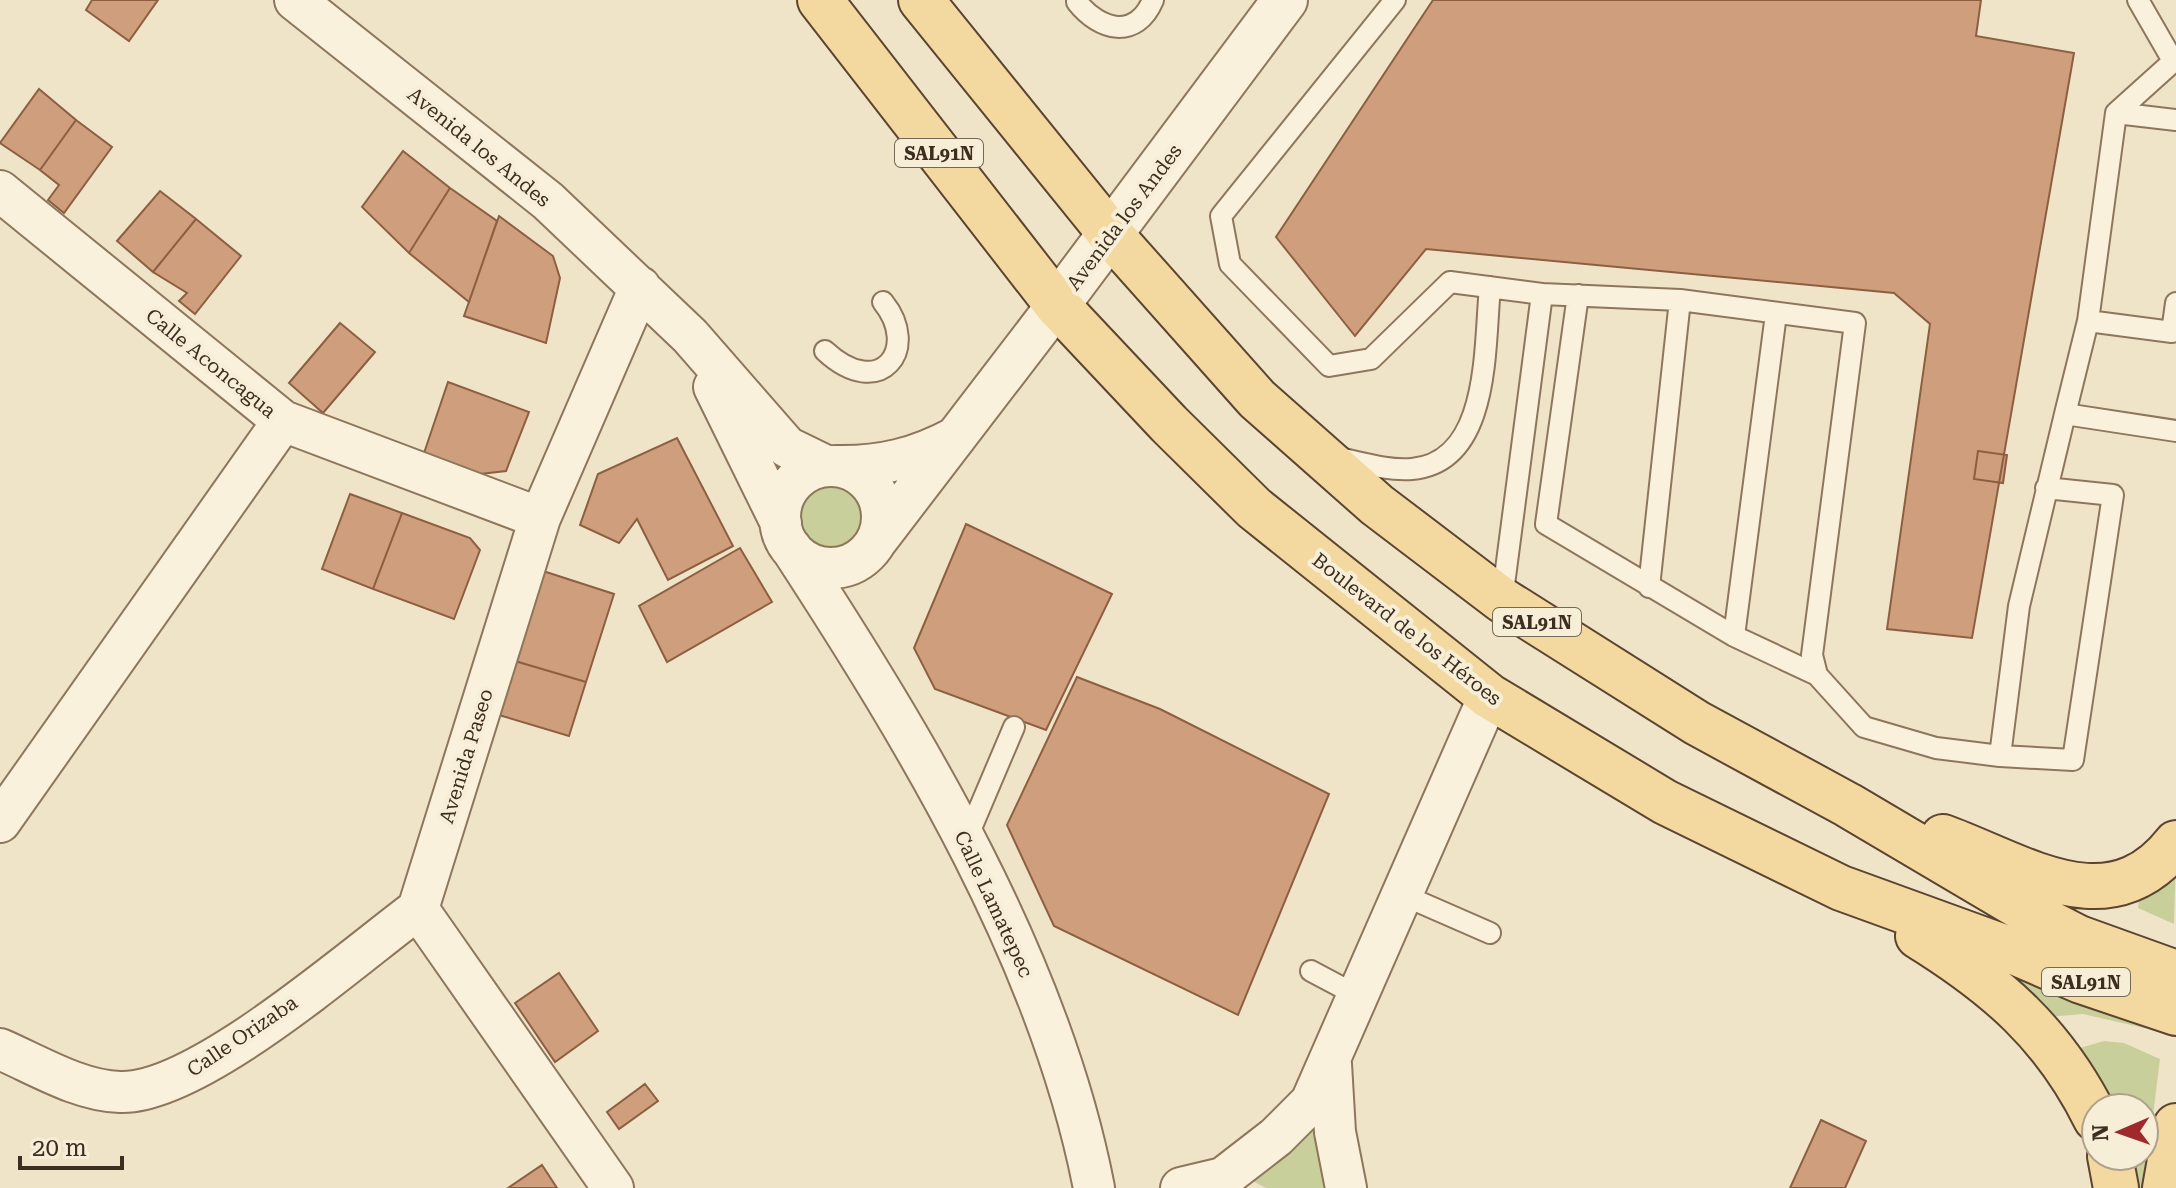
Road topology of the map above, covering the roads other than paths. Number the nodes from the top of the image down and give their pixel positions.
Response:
1 (295, 0) edge
2 (820, 0) edge
3 (921, 0) edge
4 (1153, 0) edge
5 (1285, 0) edge
6 (1395, 0) edge
7 (2138, 0) edge
8 (1077, 2) dead end
9 (2174, 59) edge
10 (2116, 113) junction
11 (2176, 120) edge
12 (5, 206) edge
13 (1112, 236) junction
14 (640, 287) junction
15 (1490, 287) junction
16 (1542, 294) junction
17 (1578, 295) junction
18 (1680, 300) junction
19 (883, 302) dead end
20 (2176, 303) edge
21 (1057, 305) junction
22 (1776, 314) junction
23 (2088, 321) junction
24 (690, 336) junction
25 (825, 351) dead end
26 (2065, 414) junction
27 (283, 421) junction
28 (2176, 431) edge
29 (960, 449) junction
30 (1319, 454) junction
31 (831, 466) junction
32 (2046, 488) junction
33 (540, 518) junction
34 (786, 535) junction
35 (874, 545) junction
36 (1649, 587) junction
37 (1502, 600) junction
38 (1734, 636) junction
39 (850, 638) junction
40 (1817, 675) junction
41 (1489, 696) junction
42 (1014, 727) dead end
43 (2000, 756) junction
44 (1848, 805) junction
45 (0, 822) edge
46 (966, 840) junction
47 (2176, 843) edge
48 (1841, 888) junction
49 (1403, 895) junction
50 (418, 909) junction
51 (1490, 933) dead end
52 (1311, 971) dead end
53 (2176, 973) edge
54 (1360, 997) junction
55 (2176, 1013) edge
56 (0, 1049) edge
57 (1331, 1064) junction
58 (2081, 1092) edge
59 (2176, 1126) edge
60 (1231, 1183) edge
61 (613, 1188) edge
62 (1094, 1188) edge
63 (1181, 1188) edge
64 (1346, 1188) edge
65 (2165, 1188) edge

1 - 14 street, Avenida los Andes
2 - 21 main road, Boulevard de los Héroes / SAL91N
3 - 13 main road, SAL91N
4 - 8 lane
5 - 13 street, Avenida los Andes
6 - 15 lane
7 - 9 lane
9 - 10 lane
10 - 11 lane
10 - 23 lane
12 - 27 street, Calle Aconcagua
13 - 21 street, Avenida los Andes
13 - 30 main road, SAL91N
14 - 24 street, Avenida los Andes
14 - 33 street, Avenida Paseo
15 - 16 lane
15 - 30 lane
16 - 17 lane
16 - 37 lane
17 - 18 lane
17 - 36 lane
18 - 22 lane
18 - 36 lane
19 - 25 lane
20 - 23 lane
21 - 29 street, Avenida los Andes
21 - 41 main road, Boulevard de los Héroes / SAL91N
22 - 38 lane
22 - 40 lane
23 - 26 lane
24 - 31 street, Avenida los Andes
24 - 34 street, Avenida los Andes
26 - 28 lane
26 - 32 lane
27 - 33 street, Calle Aconcagua
27 - 45 street
29 - 31 street, Avenida los Andes
29 - 35 street, Avenida los Andes
30 - 37 main road, SAL91N
31 - 34 street
31 - 35 street
32 - 43 lane
32 - 43 lane
33 - 50 street, Avenida Paseo
34 - 35 street
34 - 39 street, Calle Lamatepec
35 - 39 street
36 - 38 lane
37 - 44 main road, SAL91N
38 - 40 lane
39 - 46 street, Calle Lamatepec
40 - 43 lane
41 - 48 main road, Boulevard de los Héroes / SAL91N
41 - 49 street
42 - 46 lane
44 - 47 main road
44 - 53 main road, SAL91N
46 - 62 street, Calle Lamatepec
48 - 55 main road, Boulevard de los Héroes / SAL91N
48 - 58 main road
49 - 51 lane
49 - 54 street
50 - 56 street, Calle Orizaba
50 - 61 street
52 - 54 lane
54 - 57 street
57 - 60 street
57 - 64 street
59 - 65 main road
60 - 63 street

